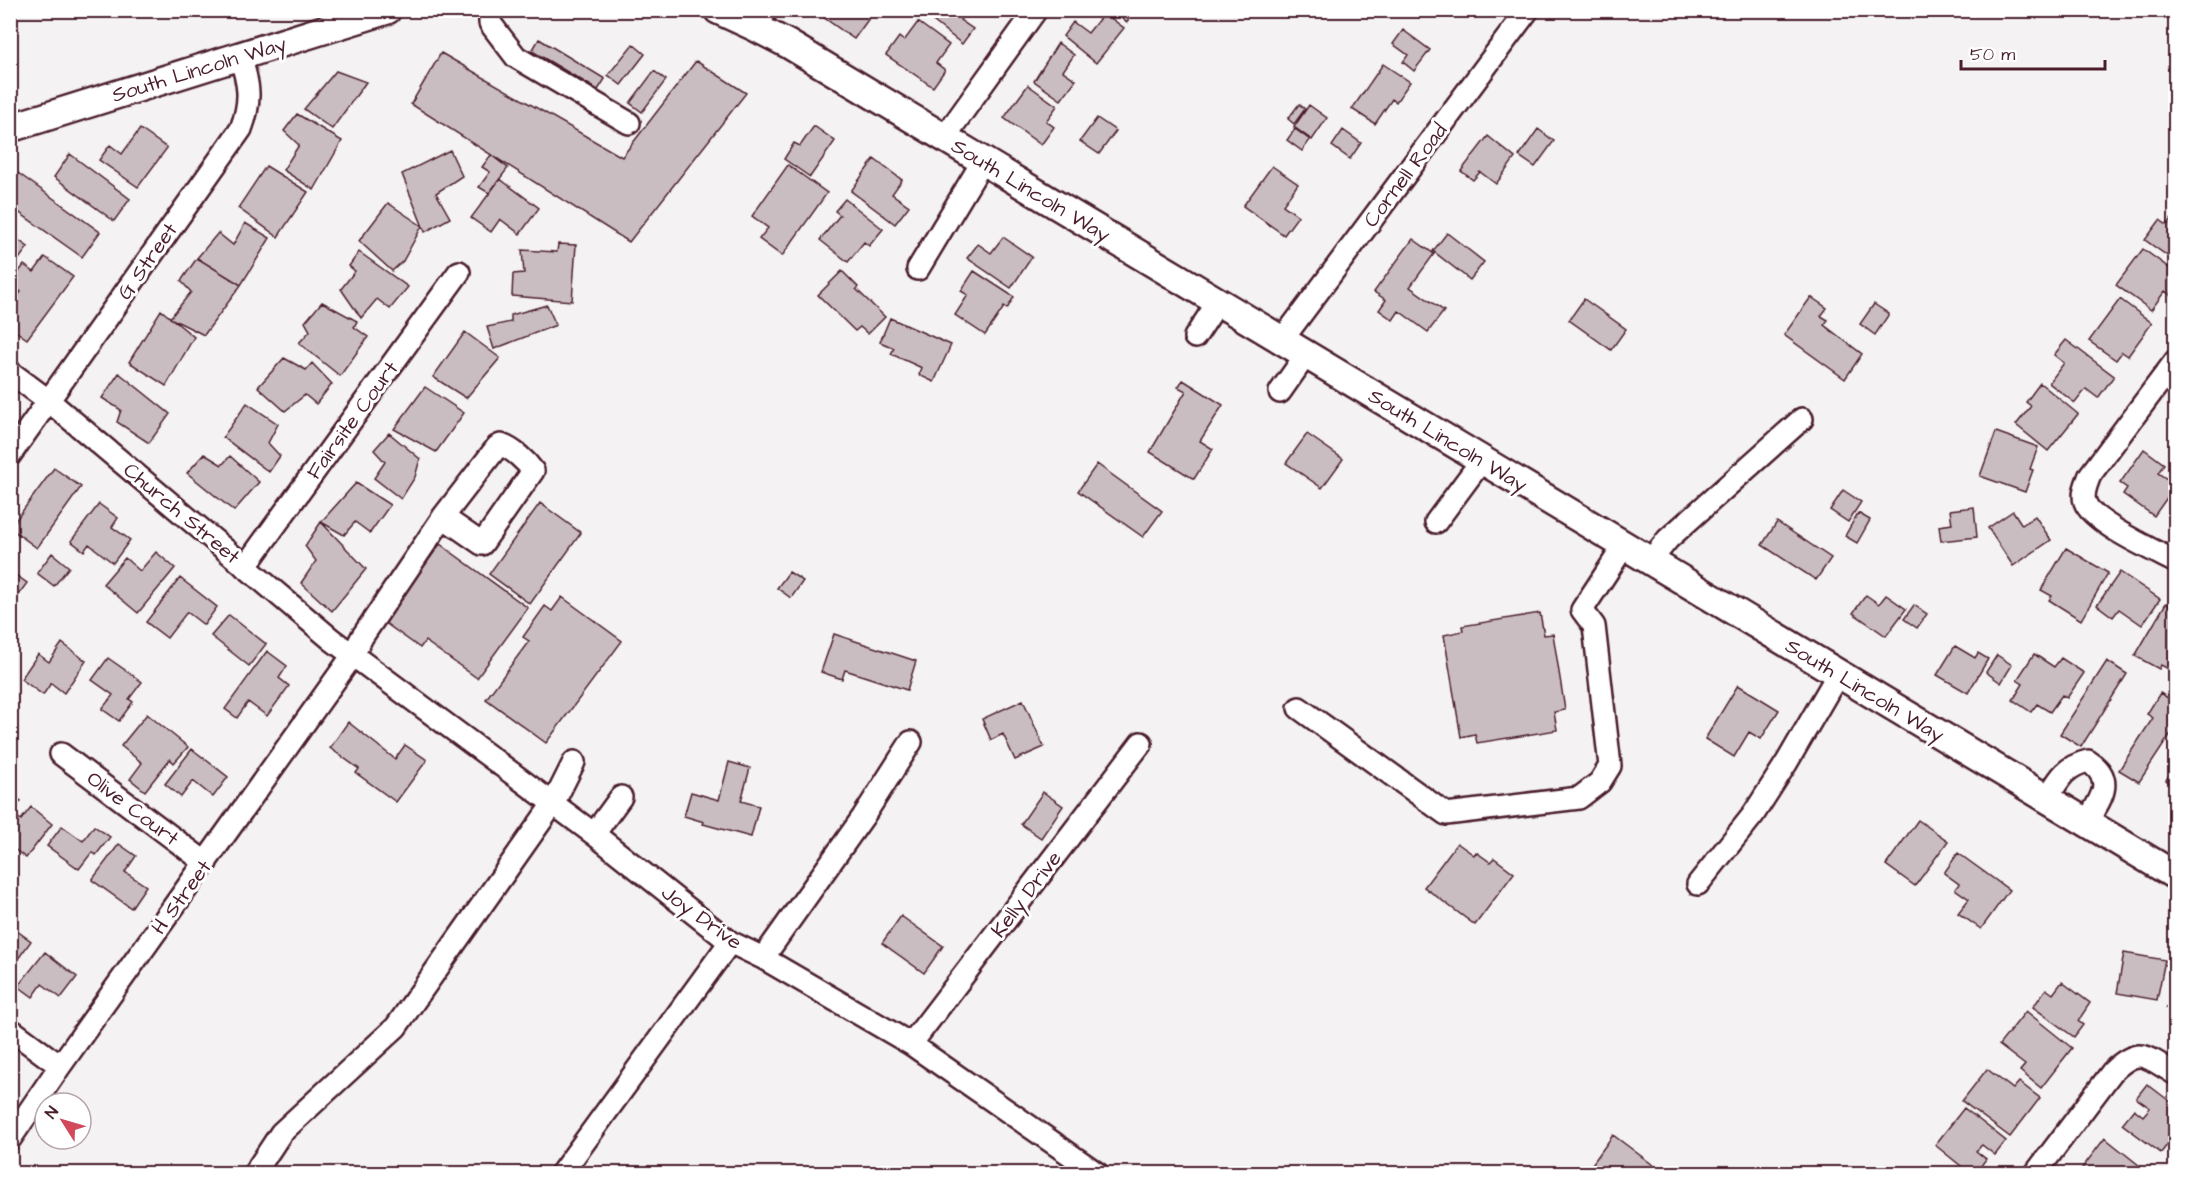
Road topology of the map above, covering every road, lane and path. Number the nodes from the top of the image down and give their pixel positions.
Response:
1 (387, 10) edge
2 (490, 10) edge
3 (718, 10) edge
4 (1036, 10) edge
5 (1528, 10) edge
6 (337, 18) edge
7 (761, 19) edge
8 (240, 56) junction
9 (629, 123) dead end
10 (10, 128) edge
11 (944, 138) junction
12 (983, 161) junction
13 (918, 269) dead end
14 (459, 272) dead end
15 (1218, 302) junction
16 (1195, 337) dead end
17 (1282, 340) junction
18 (1306, 355) junction
19 (2175, 360) edge
20 (10, 372) edge
21 (1280, 392) dead end
22 (49, 401) junction
23 (1802, 419) dead end
24 (10, 455) edge
25 (1482, 460) junction
26 (443, 517) junction
27 (1436, 522) dead end
28 (1624, 546) junction
29 (1650, 561) junction
30 (2175, 562) edge
31 (245, 567) junction
32 (353, 655) junction
33 (1838, 674) junction
34 (1299, 708) dead end
35 (910, 741) dead end
36 (1141, 743) dead end
37 (61, 754) dead end
38 (574, 762) dead end
39 (621, 798) dead end
40 (2047, 799) junction
41 (553, 804) junction
42 (2086, 823) junction
43 (594, 834) junction
44 (206, 862) junction
45 (2175, 876) edge
46 (1698, 884) dead end
47 (730, 942) junction
48 (763, 958) junction
49 (10, 1029) edge
50 (911, 1044) junction
51 (60, 1066) junction
52 (2175, 1074) edge
53 (10, 1138) edge
54 (254, 1173) edge
55 (561, 1173) edge
56 (1098, 1173) edge
57 (2035, 1173) edge

1 - 6 main road, South Lincoln Way
2 - 9 street
3 - 7 main road, South Lincoln Way
4 - 11 street
5 - 17 street, Cornell Road
6 - 8 main road, South Lincoln Way
7 - 11 main road, South Lincoln Way
8 - 10 main road, South Lincoln Way
8 - 22 street, G Street
11 - 12 main road, South Lincoln Way
12 - 13 street
12 - 15 main road, South Lincoln Way
14 - 31 street, Fairsite Court
15 - 16 street
15 - 17 main road, South Lincoln Way
17 - 18 main road, South Lincoln Way
18 - 21 street
18 - 25 main road, South Lincoln Way
19 - 30 street
20 - 22 street, Church Street
22 - 24 street, G Street
22 - 31 street, Church Street
23 - 29 street
25 - 27 street
25 - 28 main road, South Lincoln Way
26 - 26 street, H Street
26 - 32 street, H Street
28 - 29 main road, South Lincoln Way
28 - 34 street
29 - 33 main road, South Lincoln Way
31 - 32 street, Church Street
32 - 41 street, Joy Drive
32 - 44 street, H Street
33 - 40 main road, South Lincoln Way
33 - 46 street
35 - 48 street
36 - 50 street, Kelly Drive
37 - 44 street, Olive Court
38 - 41 street
39 - 43 street
40 - 42 main road, South Lincoln Way
40 - 42 street
41 - 43 street, Joy Drive
41 - 54 street
42 - 45 main road, South Lincoln Way
43 - 47 street, Joy Drive
44 - 51 street, H Street
47 - 48 street, Joy Drive
47 - 55 street
48 - 50 street, Joy Drive
49 - 51 street
50 - 56 street, Joy Drive
51 - 53 street, H Street
52 - 57 street

